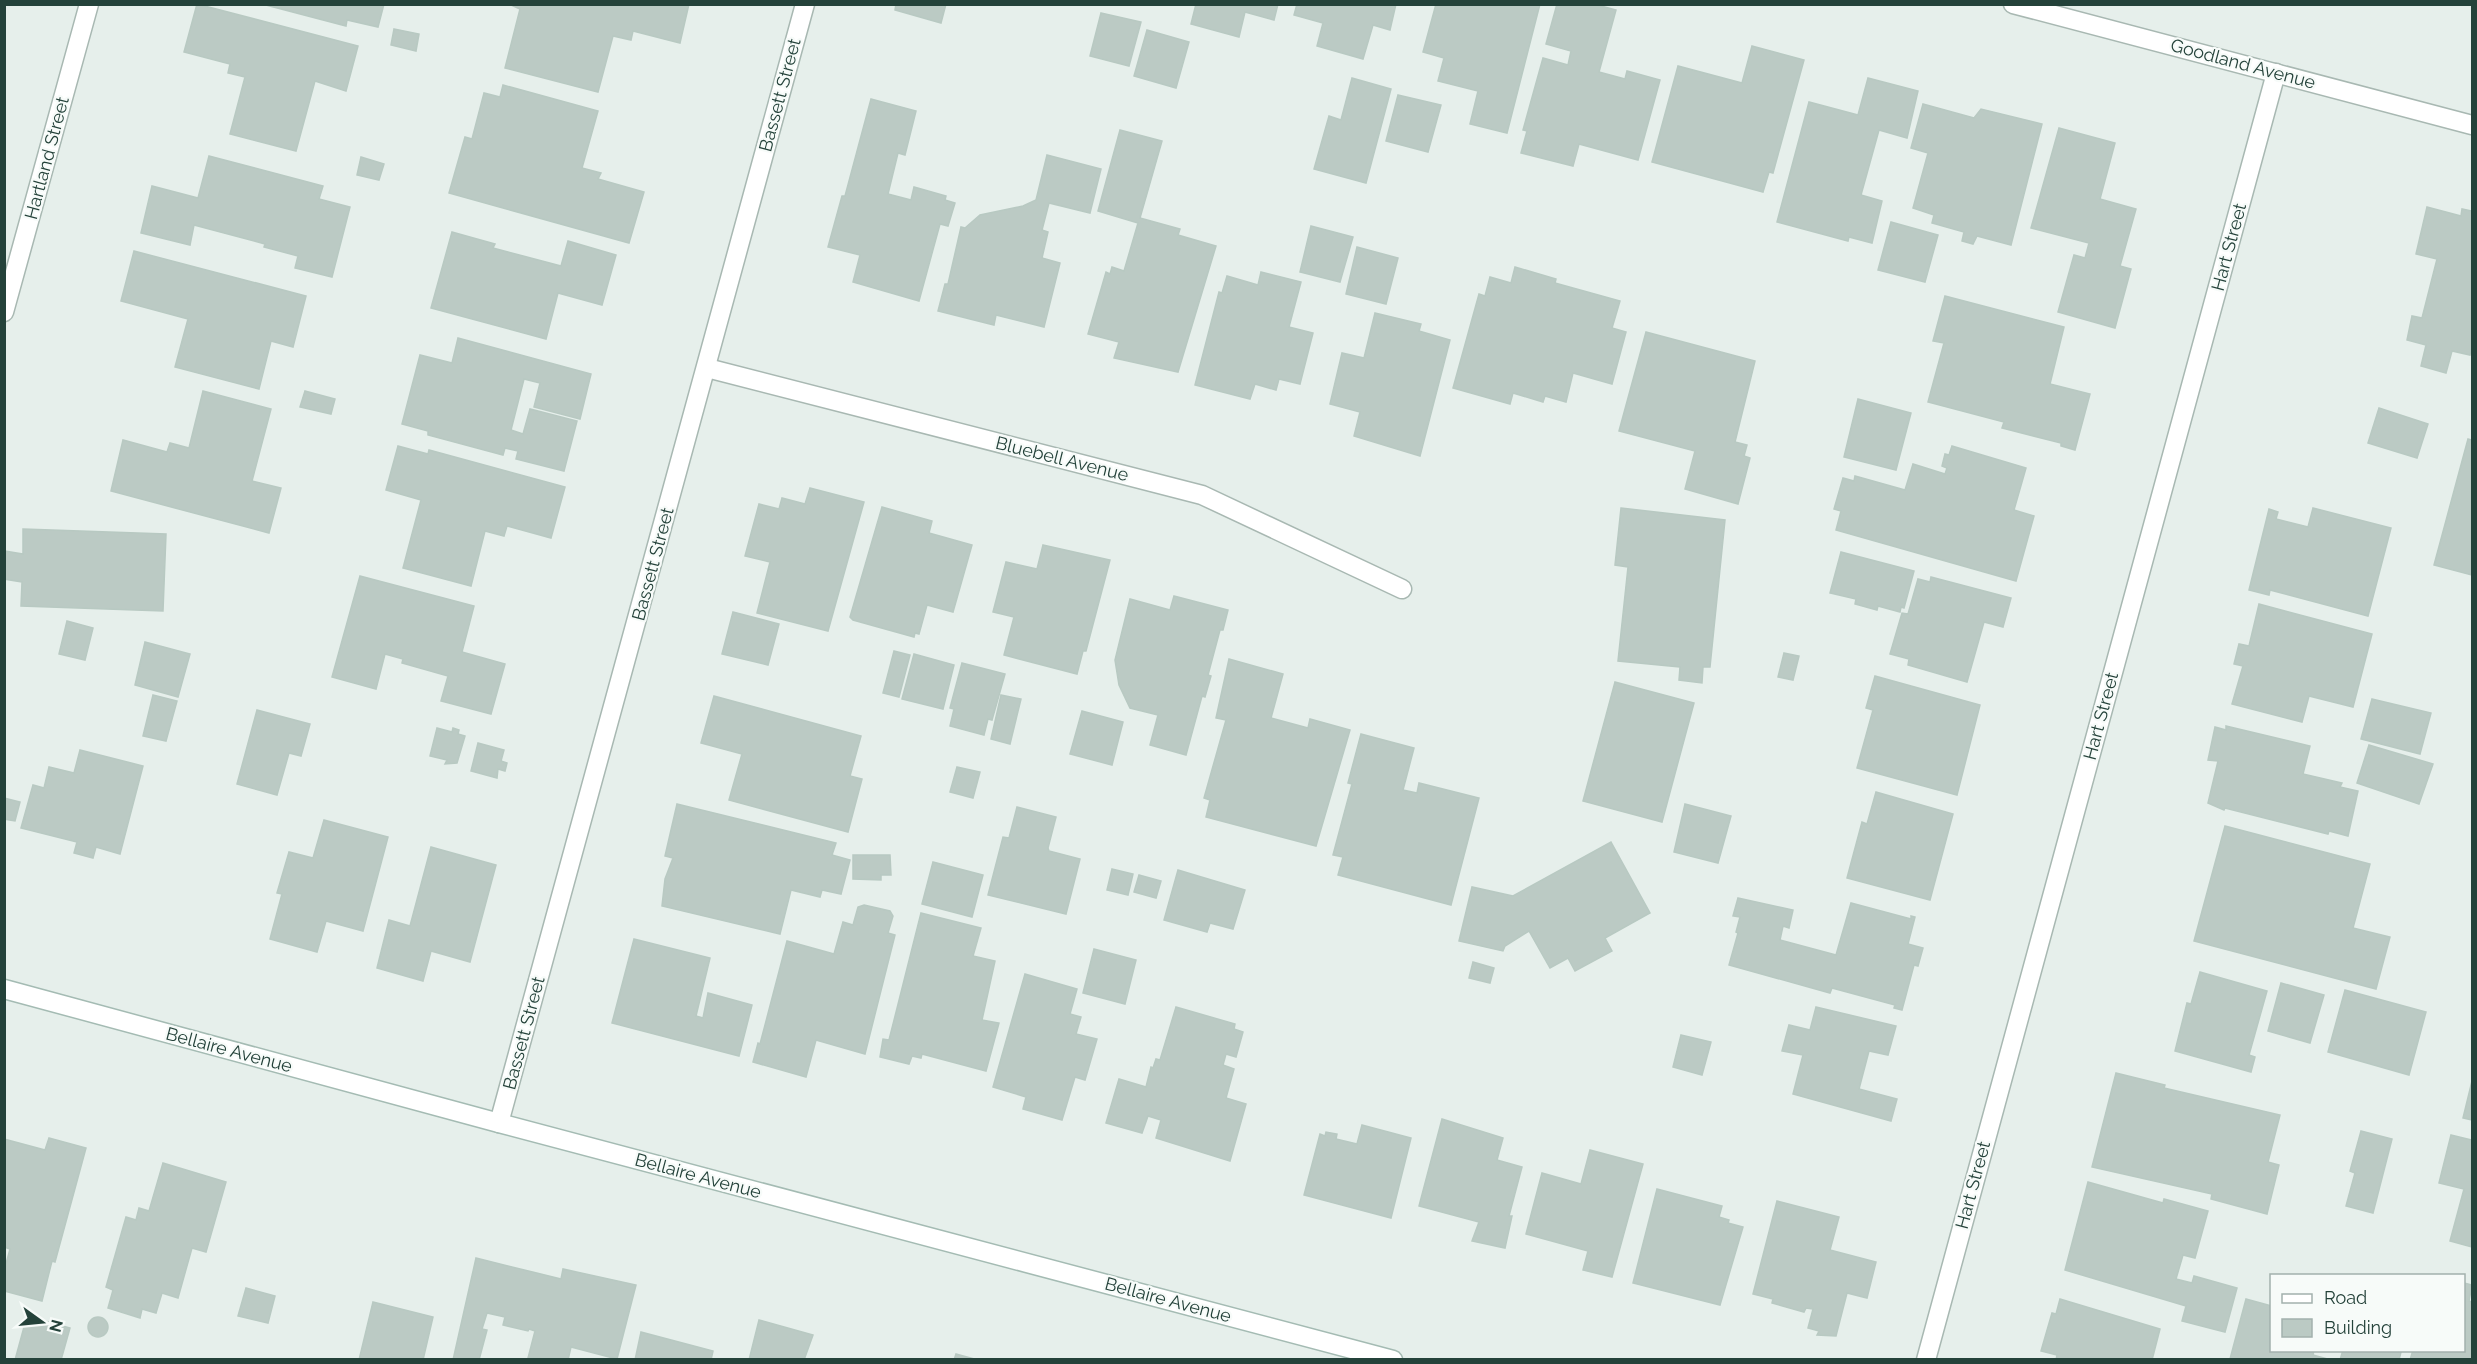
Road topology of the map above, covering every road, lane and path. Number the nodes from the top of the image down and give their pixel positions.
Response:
1 (89, 4) edge
2 (804, 4) edge
3 (2013, 4) edge
4 (2276, 73) junction
5 (2472, 125) edge
6 (4, 312) edge
7 (707, 368) junction
8 (1402, 589) dead end
9 (4, 989) edge
10 (499, 1124) junction
11 (1393, 1359) edge
12 (1926, 1359) edge

1 - 6 street, Hartland Street
2 - 7 street, Bassett Street
3 - 4 street, Goodland Avenue
4 - 5 street, Goodland Avenue
4 - 12 street, Hart Street
7 - 8 street, Bluebell Avenue
7 - 10 street, Bassett Street
9 - 10 street, Bellaire Avenue
10 - 11 street, Bellaire Avenue

